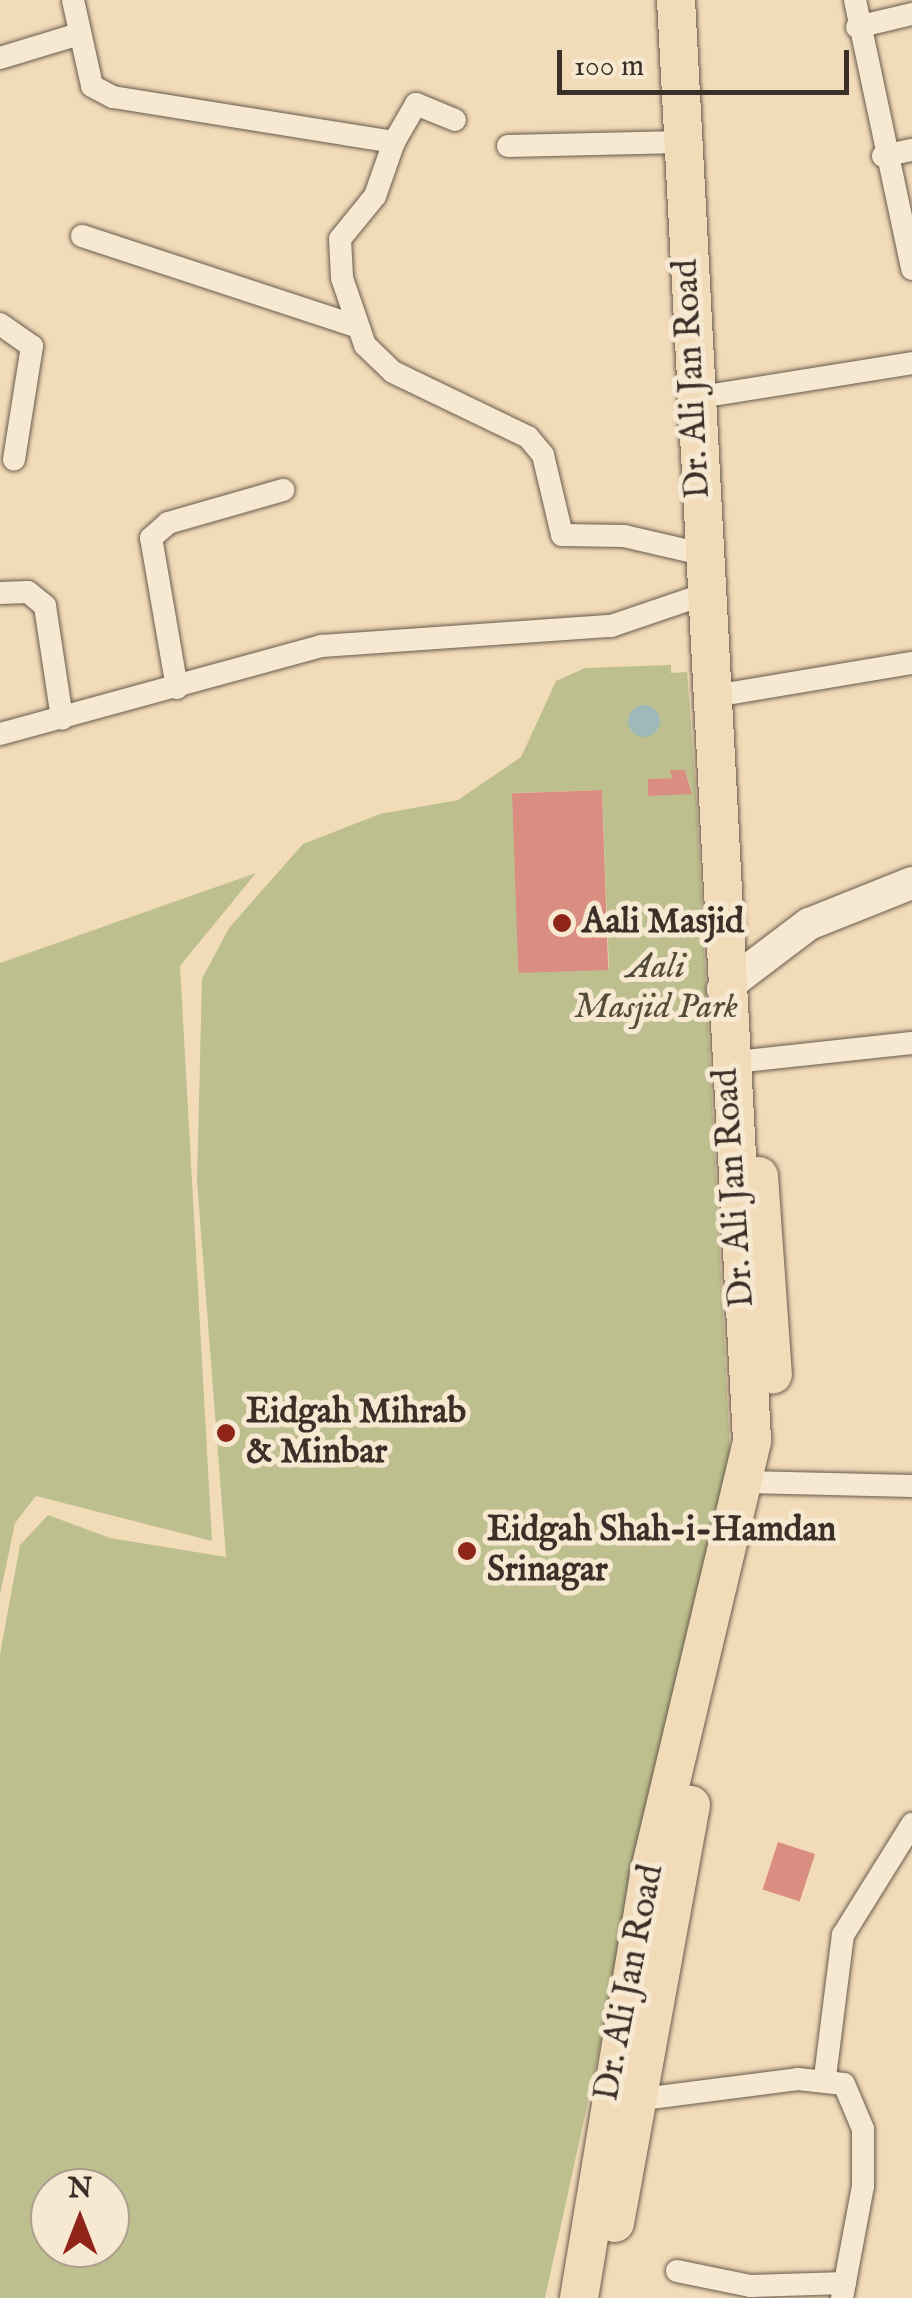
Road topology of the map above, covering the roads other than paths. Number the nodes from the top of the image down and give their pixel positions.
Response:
1 (73, 0) edge
2 (676, 0) edge
3 (699, 0) edge
4 (854, 0) edge
5 (912, 14) edge
6 (857, 27) junction
7 (79, 34) junction
8 (0, 58) edge
9 (455, 120) dead end
10 (394, 142) junction
11 (682, 142) junction
12 (508, 146) dead end
13 (912, 150) edge
14 (883, 156) junction
15 (82, 236) dead end
16 (912, 269) edge
17 (0, 324) edge
18 (354, 325) junction
19 (912, 362) edge
20 (704, 397) junction
21 (14, 460) dead end
22 (282, 490) dead end
23 (702, 554) junction
24 (0, 593) edge
25 (704, 594) junction
26 (912, 663) edge
27 (177, 688) junction
28 (732, 693) junction
29 (62, 719) junction
30 (0, 734) edge
31 (726, 814) junction
32 (912, 863) edge
33 (912, 883) edge
34 (854, 899) junction
35 (734, 979) junction
36 (912, 1043) edge
37 (738, 1062) junction
38 (758, 1482) junction
39 (912, 1486) edge
40 (909, 1838) edge
41 (825, 2077) junction
42 (623, 2100) junction
43 (677, 2271) dead end
44 (843, 2290) edge
45 (578, 2298) edge
46 (602, 2298) edge

1 - 7 street
2 - 11 main road, Dr. Ali Jan Road
3 - 20 main road, Dr. Ali Jan Road
4 - 6 street
5 - 6 street
6 - 14 street
7 - 8 street
7 - 10 street
9 - 10 street
10 - 18 street
11 - 12 street
11 - 20 main road, Dr. Ali Jan Road
13 - 14 street
14 - 16 street
15 - 18 street
17 - 21 street
18 - 23 street
19 - 20 street
20 - 23 main road, Dr. Ali Jan Road
20 - 28 main road, Dr. Ali Jan Road
22 - 27 street
23 - 25 main road, Dr. Ali Jan Road
24 - 29 street
25 - 27 street
25 - 31 main road, Dr. Ali Jan Road
26 - 28 street
27 - 29 street
28 - 31 main road, Dr. Ali Jan Road
29 - 30 street
31 - 35 main road, Dr. Ali Jan Road
32 - 34 main road
33 - 34 main road
34 - 35 main road
35 - 37 main road, Dr. Ali Jan Road
36 - 37 street
37 - 38 main road, Dr. Ali Jan Road
38 - 39 street
38 - 42 main road, Dr. Ali Jan Road
40 - 41 street
41 - 42 street
41 - 44 street
42 - 45 main road, Dr. Ali Jan Road
42 - 46 main road, Dr. Ali Jan Road
43 - 44 street

